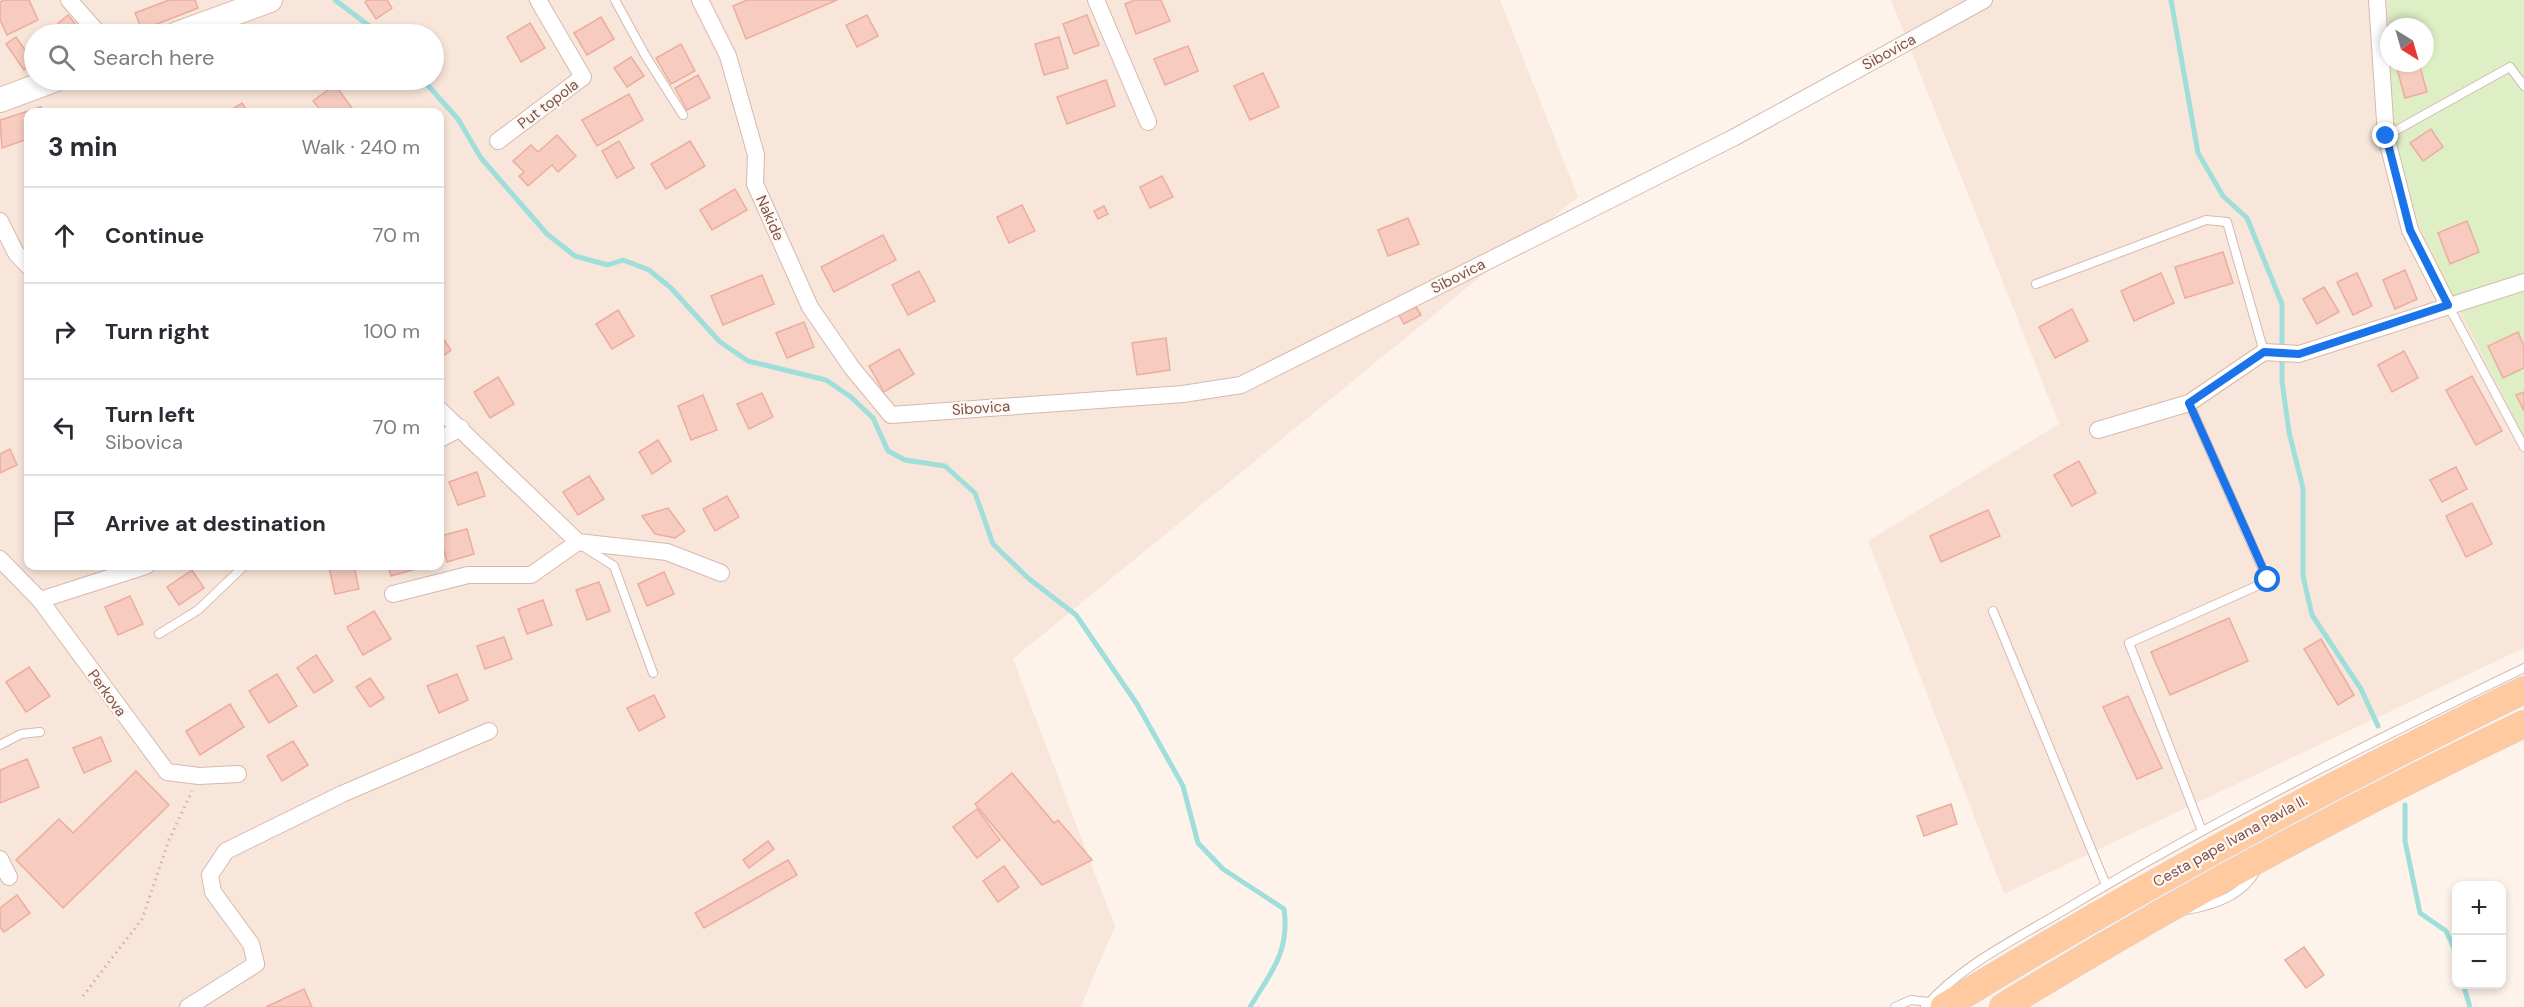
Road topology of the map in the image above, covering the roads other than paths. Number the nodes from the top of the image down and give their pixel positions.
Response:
1 (69, 0) edge
2 (270, 0) edge
3 (538, 0) edge
4 (615, 0) edge
5 (700, 0) edge
6 (1096, 0) edge
7 (1984, 0) edge
8 (2377, 0) edge
9 (90, 24) edge
10 (204, 24) edge
11 (2524, 86) edge
12 (27, 90) edge
13 (0, 100) edge
14 (683, 115) dead end
15 (1148, 122) dead end
16 (2386, 136) junction
17 (498, 141) dead end
18 (0, 221) edge
19 (24, 262) edge
20 (2524, 282) edge
21 (2037, 284) dead end
22 (2448, 305) junction
23 (2264, 352) junction
24 (2189, 403) junction
25 (444, 413) edge
26 (891, 415) joint
27 (461, 428) junction
28 (2098, 430) dead end
29 (444, 437) edge
30 (2524, 447) edge
31 (578, 542) junction
32 (0, 559) edge
33 (134, 570) edge
34 (240, 570) edge
35 (721, 573) dead end
36 (393, 594) dead end
37 (40, 600) junction
38 (1993, 611) dead end
39 (159, 634) dead end
40 (2524, 668) edge
41 (653, 674) dead end
42 (2524, 690) edge
43 (2524, 724) edge
44 (489, 731) dead end
45 (40, 732) dead end
46 (0, 745) edge
47 (238, 774) dead end
48 (2202, 831) junction
49 (0, 859) edge
50 (9, 877) dead end
51 (2106, 885) junction
52 (1933, 1005) edge
53 (188, 1007) edge
54 (1895, 1007) edge
55 (2003, 1007) edge

1 - 9 street
2 - 10 main road
3 - 17 street, Put topola
4 - 14 lane
5 - 26 street, Nakide
6 - 15 street
7 - 26 street, Sibovica
8 - 16 street
11 - 16 lane
12 - 13 main road
16 - 22 street
18 - 19 street
20 - 22 street
21 - 23 lane
22 - 23 street
22 - 30 lane
23 - 24 street
24 - 28 street
24 - 48 lane
25 - 27 street
27 - 29 street
27 - 31 street
31 - 35 street
31 - 36 street
31 - 41 lane
32 - 37 street, Perkova
33 - 37 street
34 - 39 lane
37 - 47 street, Perkova
38 - 51 lane
40 - 48 lane
42 - 52 main road, Cesta pape Ivana Pavla II.
43 - 55 main road, Cesta pape Ivana Pavla II.
44 - 53 street
45 - 46 lane
48 - 51 lane
49 - 50 street
51 - 52 lane
52 - 54 lane

